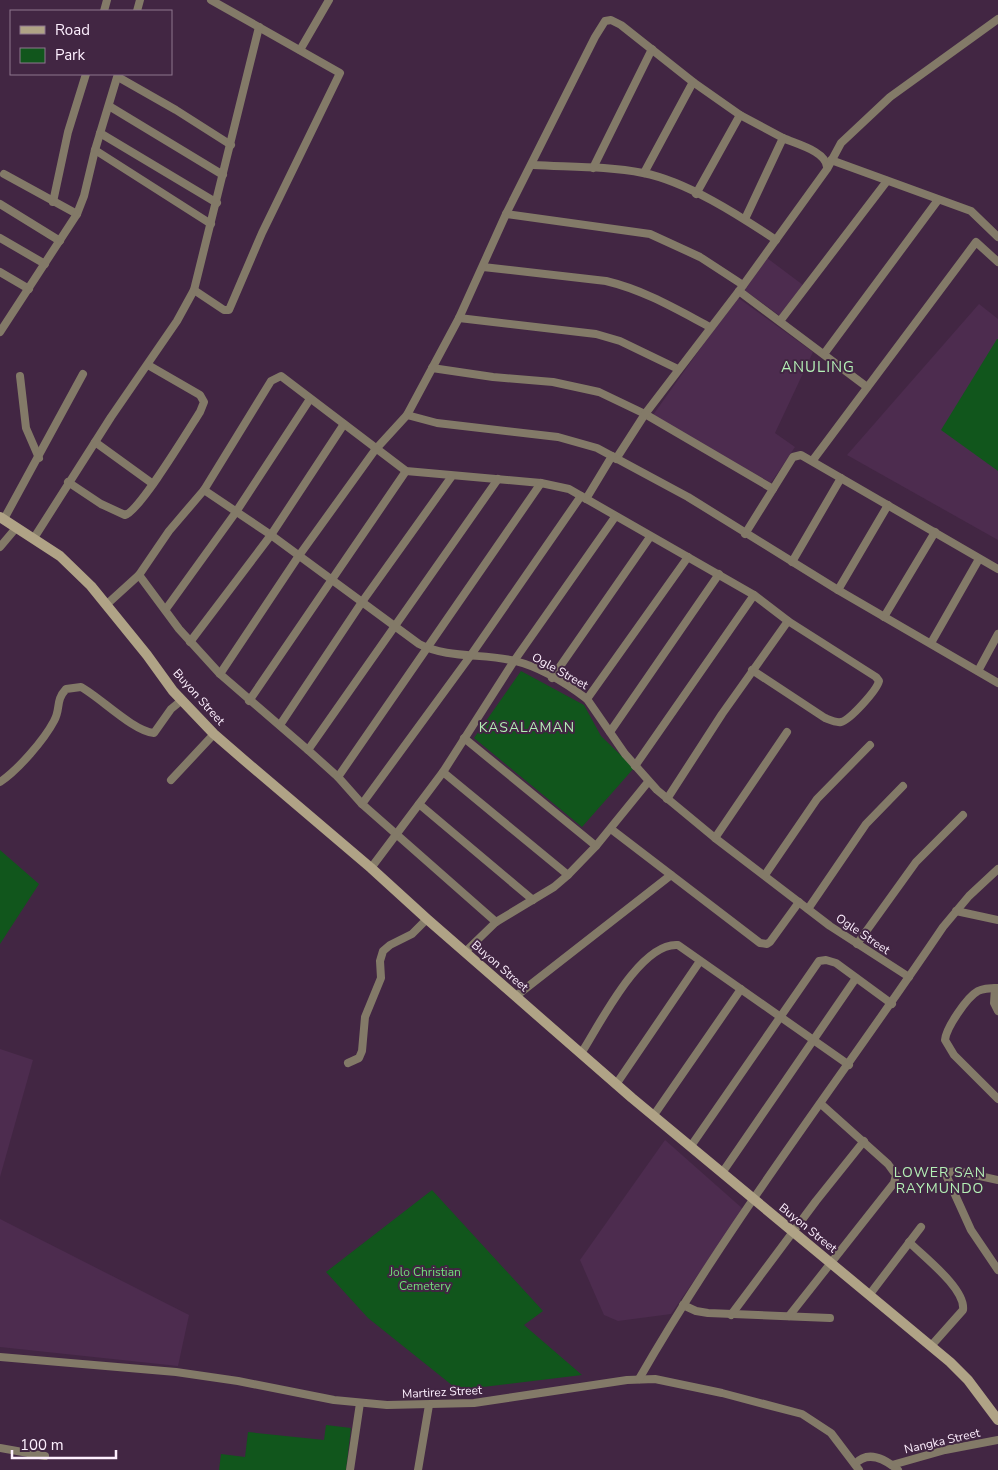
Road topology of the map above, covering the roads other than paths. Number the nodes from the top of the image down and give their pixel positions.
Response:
1 (211, 0) edge
2 (329, 0) edge
3 (221, 3) edge
4 (998, 19) edge
5 (259, 27) junction
6 (652, 49) junction
7 (300, 50) junction
8 (86, 75) edge
9 (118, 75) edge
10 (693, 82) junction
11 (109, 106) junction
12 (740, 115) junction
13 (100, 133) junction
14 (784, 138) junction
15 (231, 145) junction
16 (95, 150) junction
17 (831, 160) junction
18 (533, 165) junction
19 (594, 168) junction
20 (827, 169) junction
21 (644, 173) junction
22 (4, 174) dead end
23 (223, 175) junction
24 (887, 181) junction
25 (696, 194) junction
26 (938, 200) junction
27 (53, 202) junction
28 (216, 202) junction
29 (0, 204) edge
30 (77, 214) junction
31 (506, 214) junction
32 (745, 220) junction
33 (211, 224) junction
34 (998, 237) edge
35 (0, 238) edge
36 (776, 240) junction
37 (60, 242) junction
38 (998, 262) edge
39 (45, 264) junction
40 (483, 267) junction
41 (0, 272) edge
42 (741, 288) junction
43 (29, 289) junction
44 (194, 290) junction
45 (459, 318) junction
46 (780, 321) junction
47 (710, 327) junction
48 (0, 332) edge
49 (824, 354) junction
50 (148, 365) junction
51 (432, 368) junction
52 (678, 369) junction
53 (83, 374) dead end
54 (20, 376) dead end
55 (867, 387) junction
56 (310, 398) junction
57 (645, 414) junction
58 (407, 415) junction
59 (344, 424) junction
60 (95, 442) junction
61 (375, 450) junction
62 (614, 457) junction
63 (39, 458) junction
64 (812, 460) junction
65 (406, 471) junction
66 (452, 476) junction
67 (841, 478) junction
68 (498, 479) junction
69 (68, 482) junction
70 (541, 483) junction
71 (152, 484) junction
72 (773, 489) junction
73 (204, 490) junction
74 (584, 497) junction
75 (888, 505) junction
76 (236, 512) junction
77 (615, 517) junction
78 (2, 518) edge
79 (16, 528) junction
80 (935, 532) junction
81 (745, 534) junction
82 (271, 535) junction
83 (650, 537) junction
84 (34, 538) junction
85 (0, 547) edge
86 (298, 557) junction
87 (688, 557) junction
88 (979, 559) junction
89 (792, 562) junction
90 (998, 569) edge
91 (719, 574) junction
92 (139, 575) junction
93 (330, 580) junction
94 (838, 590) junction
95 (754, 595) junction
96 (362, 602) junction
97 (106, 605) junction
98 (166, 610) junction
99 (884, 617) junction
100 (788, 620) junction
101 (394, 625) junction
102 (998, 634) edge
103 (190, 642) junction
104 (931, 643) junction
105 (428, 649) junction
106 (471, 655) junction
107 (514, 661) junction
108 (752, 670) junction
109 (978, 671) junction
110 (220, 674) junction
111 (552, 678) junction
112 (998, 683) edge
113 (587, 699) junction
114 (182, 700) junction
115 (249, 701) junction
116 (280, 726) junction
117 (610, 732) junction
118 (787, 732) dead end
119 (214, 734) junction
120 (464, 738) junction
121 (870, 744) dead end
122 (308, 750) junction
123 (635, 766) junction
124 (443, 772) junction
125 (338, 777) junction
126 (171, 780) dead end
127 (0, 782) edge
128 (648, 782) junction
129 (902, 786) dead end
130 (667, 799) junction
131 (362, 804) junction
132 (418, 804) junction
133 (963, 815) dead end
134 (611, 829) junction
135 (397, 834) junction
136 (715, 838) junction
137 (596, 846) junction
138 (371, 868) junction
139 (998, 869) edge
140 (568, 875) junction
141 (671, 875) junction
142 (765, 875) junction
143 (533, 900) junction
144 (799, 902) junction
145 (808, 909) junction
146 (956, 911) junction
147 (427, 919) junction
148 (998, 920) edge
149 (496, 922) junction
150 (858, 944) junction
151 (465, 952) junction
152 (700, 961) junction
153 (910, 977) junction
154 (856, 978) junction
155 (997, 988) edge
156 (741, 989) junction
157 (516, 996) junction
158 (892, 1004) junction
159 (998, 1011) edge
160 (780, 1016) junction
161 (813, 1040) junction
162 (582, 1052) junction
163 (348, 1063) dead end
164 (849, 1065) junction
165 (617, 1083) junction
166 (998, 1099) edge
167 (821, 1104) junction
168 (654, 1115) junction
169 (864, 1141) junction
170 (691, 1146) junction
171 (722, 1172) junction
172 (998, 1180) edge
173 (754, 1200) junction
174 (921, 1227) dead end
175 (793, 1231) junction
176 (909, 1242) junction
177 (831, 1262) junction
178 (998, 1270) edge
179 (870, 1294) junction
180 (683, 1305) junction
181 (731, 1315) junction
182 (789, 1316) junction
183 (830, 1318) dead end
184 (931, 1346) junction
185 (0, 1357) edge
186 (639, 1379) junction
187 (360, 1403) junction
188 (429, 1405) junction
189 (998, 1420) edge
190 (998, 1440) edge
191 (0, 1448) edge
192 (45, 1456) dead end
193 (857, 1467) edge
194 (895, 1468) edge
195 (350, 1470) edge
196 (418, 1470) edge

1 - 3 street
2 - 7 street
3 - 5 street
4 - 17 street
5 - 7 street
5 - 15 street
6 - 10 street
6 - 18 street
6 - 19 street
7 - 44 street
8 - 27 street
9 - 11 street
9 - 15 street
10 - 12 street
10 - 21 street
11 - 13 street
11 - 23 street
12 - 14 street
12 - 25 street
13 - 16 street
13 - 28 street
14 - 20 street
14 - 32 street
15 - 23 street
16 - 30 street
16 - 33 street
17 - 20 street
17 - 24 street
18 - 19 street
18 - 31 street
19 - 21 street
20 - 36 street
21 - 25 street
22 - 27 street
23 - 28 street
24 - 26 street
24 - 46 street
25 - 32 street
26 - 34 street
26 - 49 street
27 - 30 street
28 - 33 street
29 - 37 street
30 - 37 street
31 - 40 street
31 - 42 street
32 - 36 street
33 - 44 street
35 - 39 street
36 - 42 street
37 - 39 street
38 - 55 street
39 - 43 street
40 - 45 street
40 - 47 street
41 - 43 street
42 - 46 street
42 - 47 street
43 - 48 street
44 - 50 street
45 - 51 street
45 - 52 street
46 - 49 street
47 - 52 street
49 - 55 street
50 - 60 street
50 - 71 street
51 - 57 street
51 - 58 street
52 - 57 street
53 - 63 street
54 - 63 street
55 - 64 street
56 - 59 street
56 - 73 street
56 - 76 street
57 - 62 street
57 - 72 street
58 - 61 street
58 - 62 street
59 - 61 street
59 - 82 street
60 - 69 street
60 - 71 street
61 - 65 street
61 - 86 street
62 - 74 street
62 - 81 street
63 - 78 street
64 - 67 street
64 - 72 street
65 - 66 street
65 - 93 street
66 - 68 street
66 - 96 street
67 - 75 street
67 - 89 street
68 - 70 street
68 - 101 street
69 - 71 street
69 - 84 street
70 - 74 street
70 - 105 street
72 - 81 street
73 - 76 street, Ogle Street
73 - 92 street
74 - 77 street
74 - 106 street
75 - 80 street
75 - 94 street
76 - 82 street, Ogle Street
76 - 98 street
77 - 83 street
77 - 107 street
78 - 79 main road, Buyon Street
79 - 84 main road, Buyon Street
79 - 85 street
80 - 88 street
80 - 99 street
81 - 89 street
82 - 86 street, Ogle Street
82 - 103 street
83 - 87 street
83 - 111 street
84 - 97 main road, Buyon Street
86 - 93 street, Ogle Street
86 - 110 street
87 - 91 street
87 - 113 street
88 - 90 street
88 - 104 street
89 - 94 street
91 - 95 street
91 - 117 street
92 - 97 street
92 - 98 street
93 - 96 street, Ogle Street
93 - 115 street
94 - 99 street
95 - 100 street
95 - 123 street
96 - 101 street, Ogle Street
96 - 116 street
97 - 114 main road, Buyon Street
98 - 103 street
99 - 104 street
100 - 108 street
100 - 108 street
101 - 105 street, Ogle Street
101 - 122 street
102 - 109 street
103 - 110 street
104 - 109 street
105 - 106 street, Ogle Street
105 - 125 street
106 - 107 street, Ogle Street
106 - 131 street
107 - 111 street, Ogle Street
107 - 120 street
108 - 130 street
109 - 112 street
110 - 115 street
111 - 113 street, Ogle Street
113 - 117 street, Ogle Street
114 - 119 main road, Buyon Street
114 - 127 street
115 - 116 street
116 - 122 street
117 - 123 street, Ogle Street
118 - 136 street
119 - 126 street
119 - 138 main road, Buyon Street
120 - 124 street
120 - 137 street
121 - 142 street
122 - 125 street
123 - 128 street, Ogle Street
124 - 132 street
124 - 140 street
125 - 131 street
128 - 130 street, Ogle Street
128 - 134 street
129 - 145 street
130 - 136 street, Ogle Street
131 - 135 street
132 - 135 street
132 - 143 street
133 - 150 street
134 - 137 street
134 - 141 street
135 - 138 street
135 - 149 street
136 - 142 street, Ogle Street
137 - 140 street
138 - 147 main road, Buyon Street
139 - 146 street
140 - 143 street
141 - 144 street
141 - 157 street
142 - 144 street, Ogle Street
143 - 149 street
144 - 145 street, Ogle Street
145 - 150 street, Ogle Street
146 - 148 street
146 - 153 street
147 - 151 main road, Buyon Street
147 - 163 street
149 - 151 street
150 - 153 street, Ogle Street
151 - 157 main road, Buyon Street
152 - 156 street
152 - 162 street
152 - 165 street
153 - 158 street
154 - 158 street
154 - 160 street
154 - 161 street
155 - 159 street
155 - 166 street
156 - 160 street
156 - 168 street
157 - 162 main road, Buyon Street
158 - 164 street
160 - 161 street
160 - 170 street
161 - 164 street
161 - 171 street
162 - 165 main road, Buyon Street
164 - 167 street
165 - 168 main road, Buyon Street
167 - 169 street
167 - 173 street
168 - 170 main road, Buyon Street
169 - 175 street
169 - 177 street
170 - 171 main road, Buyon Street
171 - 173 main road, Buyon Street
172 - 178 street
173 - 175 main road, Buyon Street
173 - 180 street
174 - 176 street
175 - 177 main road, Buyon Street
175 - 181 street
176 - 179 street
176 - 184 street
177 - 179 main road, Buyon Street
177 - 182 street
179 - 184 main road, Buyon Street
180 - 181 street
180 - 186 street
181 - 182 street
182 - 183 street
184 - 189 main road, Buyon Street
185 - 187 street, Martirez Street
186 - 188 street, Martirez Street
186 - 193 street, Martirez Street
187 - 188 street, Martirez Street
187 - 195 street
188 - 196 street
190 - 194 street, Nangka Street
191 - 192 street
193 - 194 street

